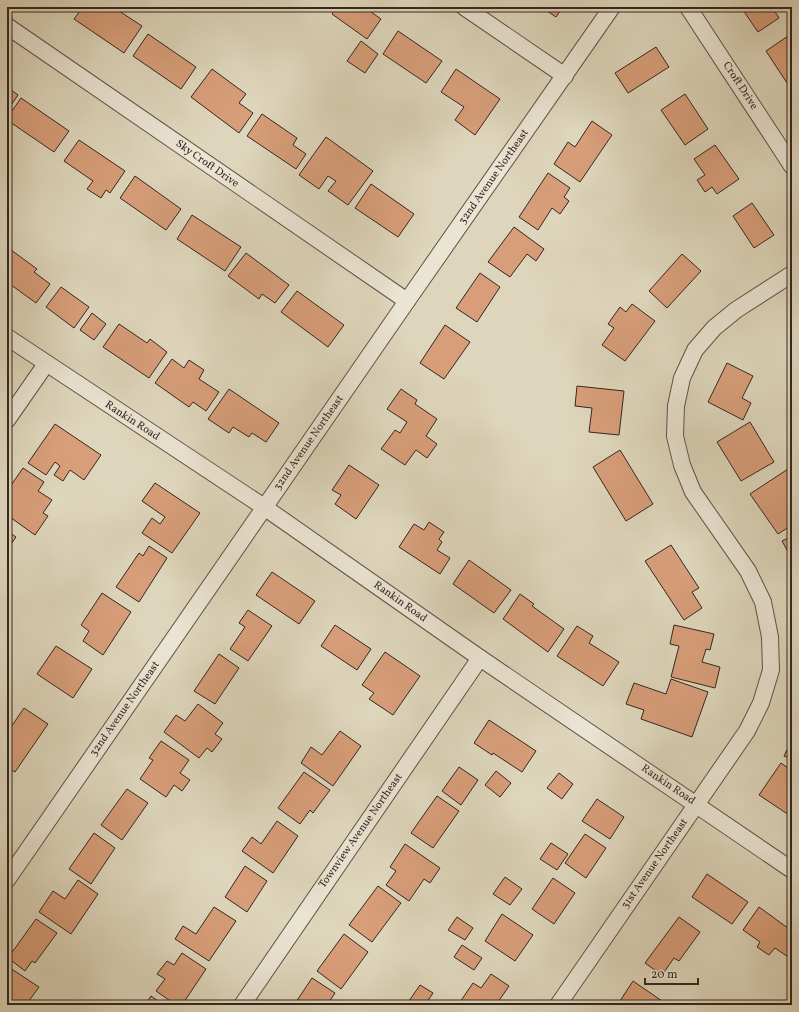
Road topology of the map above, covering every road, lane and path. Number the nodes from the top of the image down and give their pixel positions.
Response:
1 (464, 7) edge
2 (612, 7) edge
3 (688, 7) edge
4 (7, 26) edge
5 (565, 76) junction
6 (792, 166) edge
7 (792, 274) edge
8 (407, 301) junction
9 (7, 337) edge
10 (46, 364) junction
11 (7, 420) edge
12 (264, 507) junction
13 (480, 658) junction
14 (697, 805) junction
15 (792, 870) edge
16 (7, 880) edge
17 (242, 1005) edge
18 (558, 1005) edge

1 - 5 street
2 - 5 street, 32nd Avenue Northeast
3 - 6 street, Croft Drive
4 - 8 street, Sky Croft Drive
5 - 8 street, 32nd Avenue Northeast
7 - 14 street, 31st Avenue Northeast
8 - 12 street, 32nd Avenue Northeast
9 - 10 street, Rankin Road
10 - 11 street
10 - 12 street, Rankin Road
12 - 13 street, Rankin Road
12 - 16 street, 32nd Avenue Northeast
13 - 14 street, Rankin Road
13 - 17 street, Townview Avenue Northeast
14 - 15 street, Rankin Road
14 - 18 street, 31st Avenue Northeast

